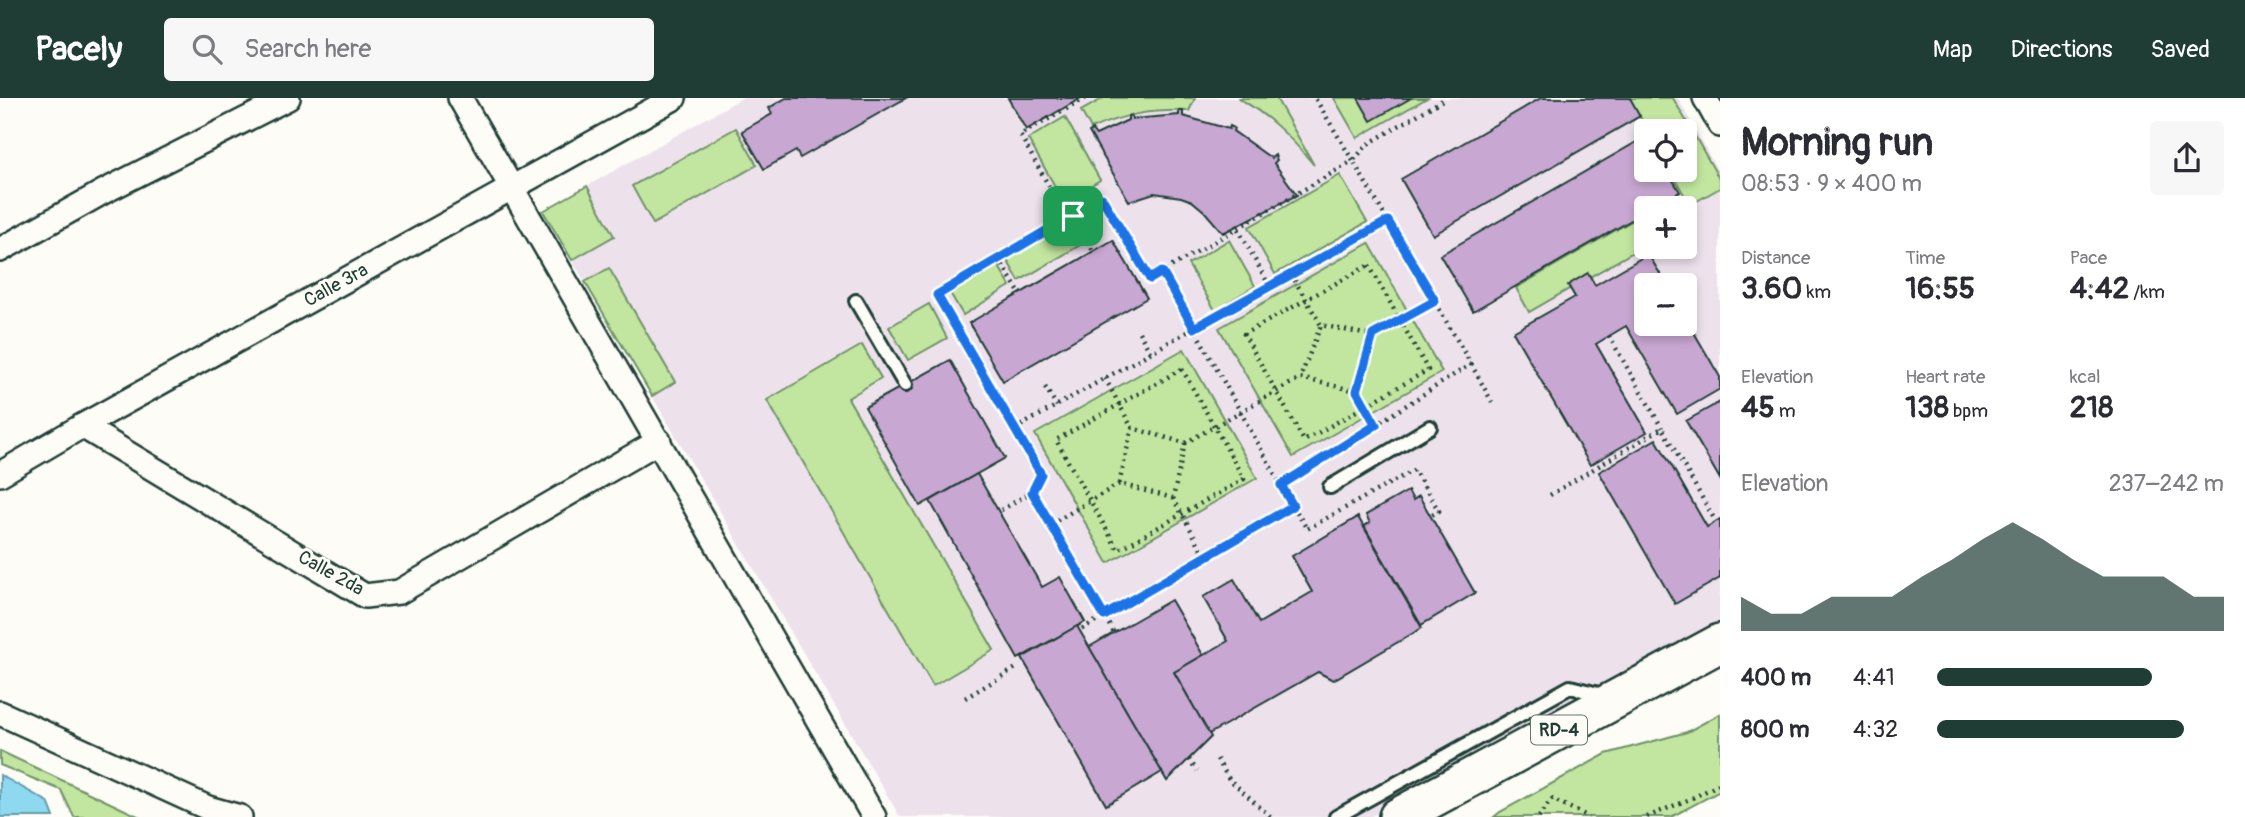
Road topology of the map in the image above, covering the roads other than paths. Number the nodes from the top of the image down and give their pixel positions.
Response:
1 (288, 98) edge
2 (460, 98) edge
3 (674, 98) edge
4 (1705, 98) edge
5 (1720, 125) edge
6 (511, 188) junction
7 (0, 250) edge
8 (856, 301) dead end
9 (905, 385) dead end
10 (82, 426) junction
11 (1430, 428) dead end
12 (659, 441) junction
13 (0, 474) edge
14 (1330, 487) dead end
15 (1720, 643) edge
16 (1618, 699) junction
17 (0, 713) edge
18 (240, 817) edge
19 (874, 817) edge
20 (1336, 817) edge
21 (1398, 817) edge

1 - 7 street
2 - 6 street
3 - 6 street, Calle 3ra
4 - 5 street
6 - 10 street, Calle 3ra
6 - 12 street
8 - 9 lane
10 - 12 street, Calle 2da
10 - 13 street, Calle 3ra
11 - 14 lane
12 - 19 street
15 - 16 main road, RD-4
16 - 20 lane
16 - 21 main road, RD-4
17 - 18 street

